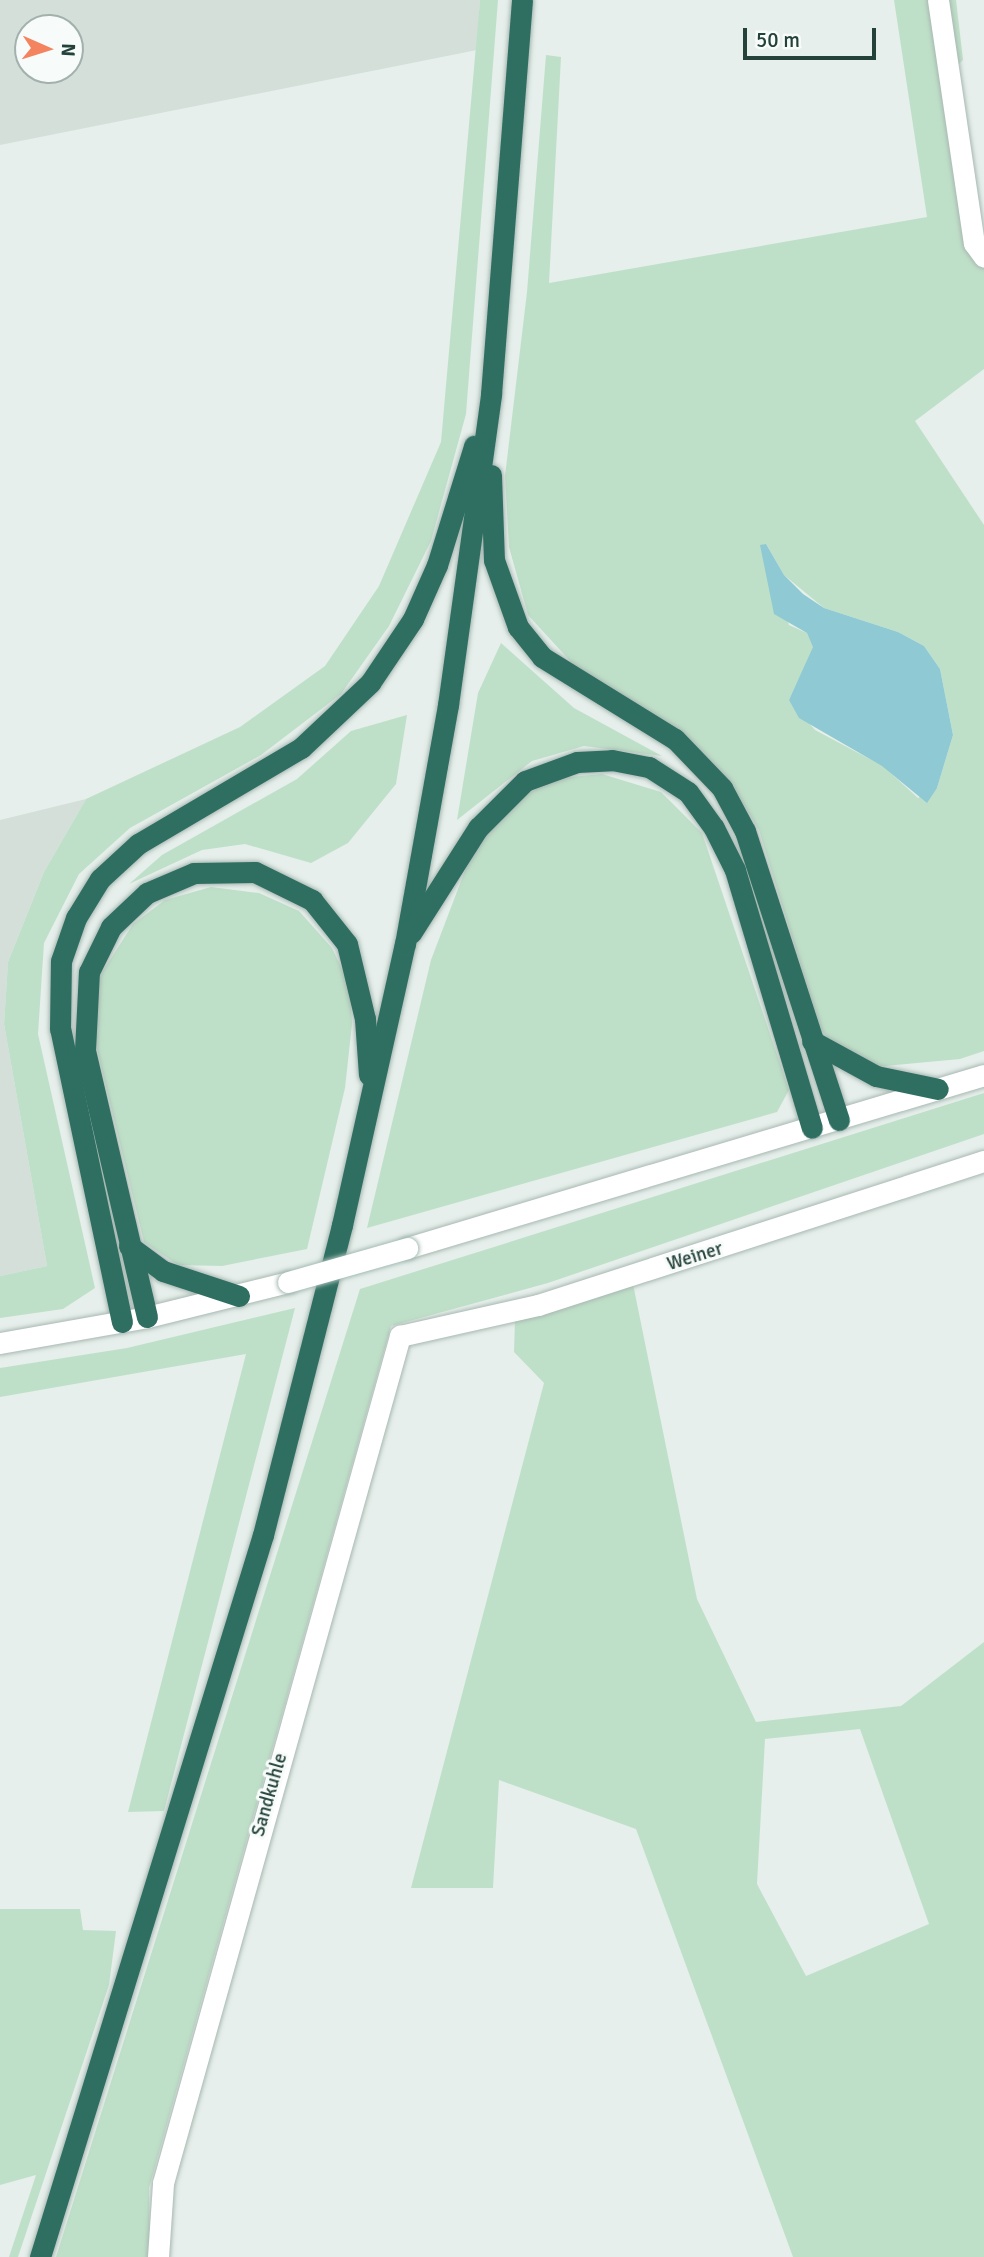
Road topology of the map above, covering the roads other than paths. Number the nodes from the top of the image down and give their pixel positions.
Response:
1 (522, 0) edge
2 (938, 0) edge
3 (984, 257) edge
4 (491, 394) junction
5 (405, 944) junction
6 (812, 1041) junction
7 (984, 1075) edge
8 (938, 1089) junction
9 (370, 1102) junction
10 (839, 1119) junction
11 (812, 1128) junction
12 (984, 1161) edge
13 (129, 1246) junction
14 (239, 1296) junction
15 (147, 1317) junction
16 (122, 1322) junction
17 (400, 1336) joint
18 (0, 1343) edge
19 (40, 2257) edge
20 (158, 2257) edge

1 - 4 highway
2 - 3 street
4 - 5 highway
4 - 6 highway
4 - 16 highway
5 - 9 highway
5 - 11 highway
6 - 8 highway
6 - 10 highway
7 - 8 street
8 - 10 street
9 - 13 highway
9 - 19 highway
10 - 11 street
11 - 14 street, bridge
12 - 17 street, Weiner
13 - 14 highway
13 - 15 highway
14 - 15 street
15 - 16 street
16 - 18 street
17 - 20 street, Sandkuhle

